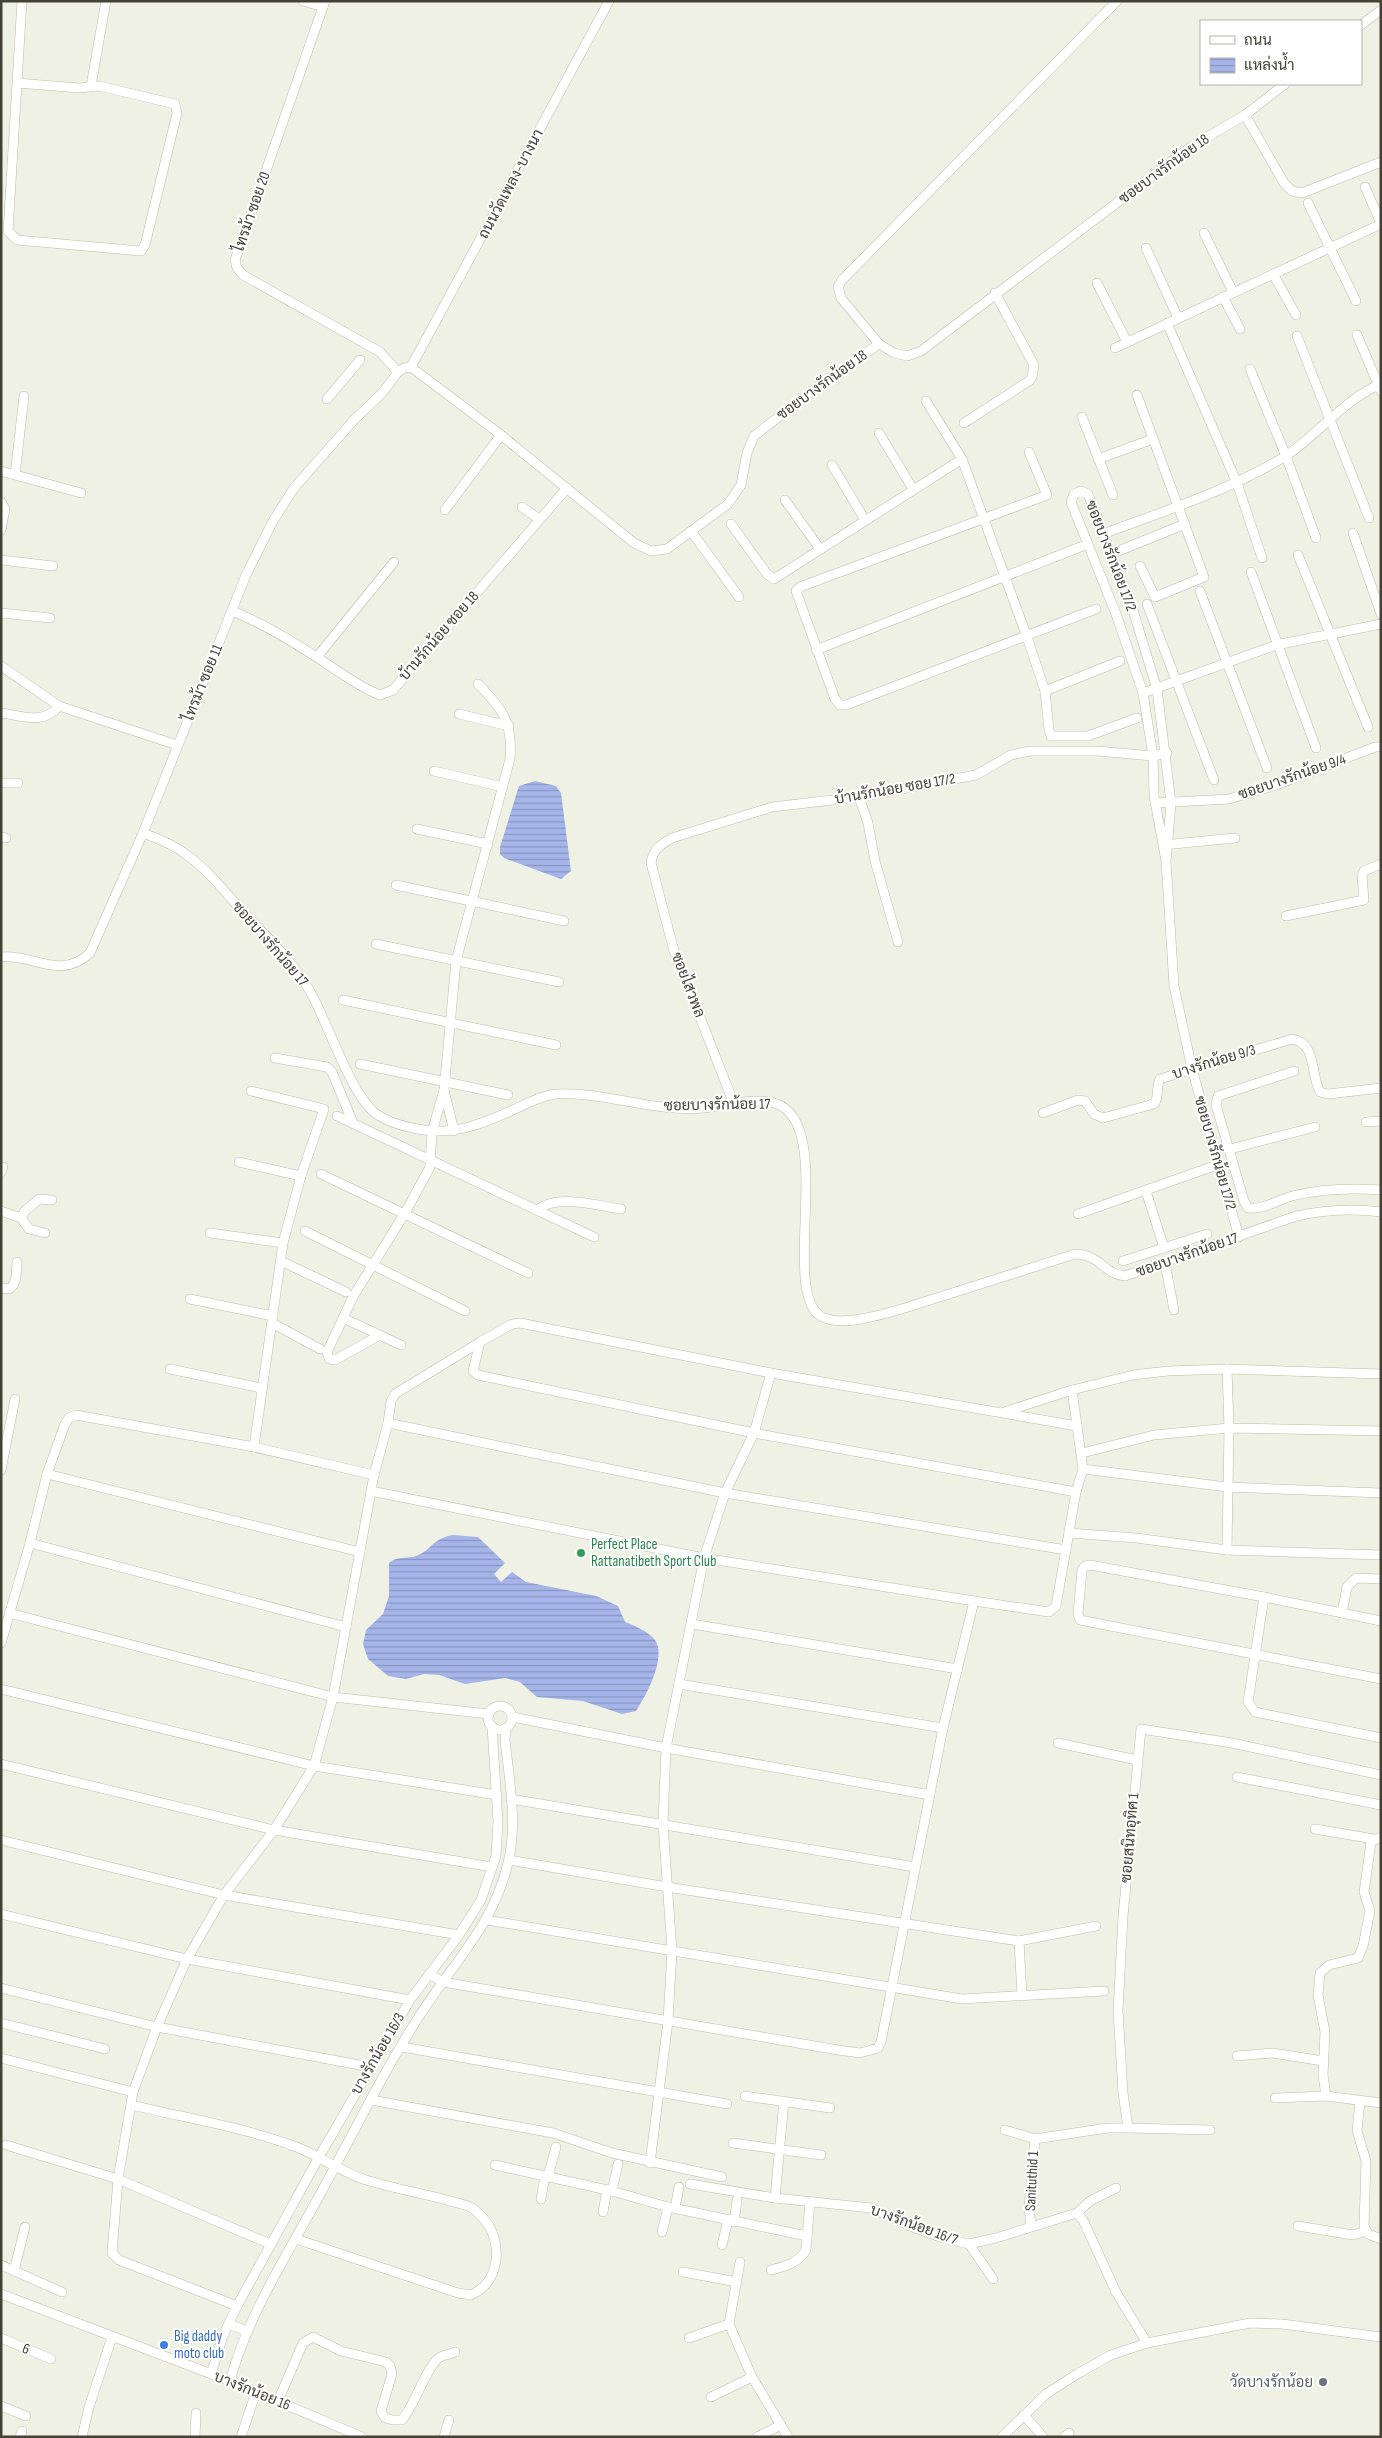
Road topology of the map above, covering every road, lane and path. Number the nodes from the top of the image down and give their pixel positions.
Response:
1 (22, 1) edge
2 (106, 1) edge
3 (303, 1) edge
4 (609, 1) edge
5 (1117, 1) edge
6 (324, 4) edge
7 (1381, 10) edge
8 (1362, 24) edge
9 (17, 83) junction
10 (1284, 85) edge
11 (91, 86) junction
12 (1245, 115) junction
13 (1381, 162) edge
14 (1365, 187) dead end
15 (1308, 203) dead end
16 (1381, 224) edge
17 (1204, 233) dead end
18 (1331, 247) junction
19 (1146, 248) dead end
20 (1273, 274) junction
21 (1097, 283) dead end
22 (1233, 292) junction
23 (996, 293) junction
24 (1223, 297) junction
25 (1356, 301) dead end
26 (1296, 315) dead end
27 (1178, 318) junction
28 (1167, 323) junction
29 (1240, 329) dead end
30 (1358, 335) dead end
31 (1297, 336) dead end
32 (1127, 342) junction
33 (879, 344) junction
34 (1115, 348) dead end
35 (360, 360) dead end
36 (412, 367) junction
37 (1250, 369) dead end
38 (398, 372) junction
39 (1380, 387) edge
40 (1137, 395) dead end
41 (24, 396) dead end
42 (327, 399) dead end
43 (926, 401) dead end
44 (1082, 417) dead end
45 (1331, 417) junction
46 (964, 423) dead end
47 (879, 433) dead end
48 (501, 435) junction
49 (1153, 439) junction
50 (1029, 452) dead end
51 (1286, 456) junction
52 (1098, 458) junction
53 (962, 459) junction
54 (832, 465) dead end
55 (1, 471) edge
56 (15, 475) junction
57 (1237, 483) junction
58 (567, 488) junction
59 (913, 489) junction
60 (81, 493) dead end
61 (1113, 495) dead end
62 (785, 500) dead end
63 (1, 502) edge
64 (1178, 505) junction
65 (522, 506) dead end
66 (445, 510) dead end
67 (1369, 518) dead end
68 (539, 519) junction
69 (865, 520) junction
70 (983, 520) junction
71 (731, 524) dead end
72 (1185, 524) junction
73 (1, 530) edge
74 (691, 531) junction
75 (1353, 533) dead end
76 (1103, 534) junction
77 (1316, 538) dead end
78 (1088, 544) junction
79 (820, 549) junction
80 (1111, 554) junction
81 (1298, 554) dead end
82 (1262, 558) dead end
83 (1, 560) edge
84 (394, 562) dead end
85 (53, 566) dead end
86 (1140, 566) dead end
87 (1251, 572) dead end
88 (1006, 576) junction
89 (1200, 591) dead end
90 (738, 597) dead end
91 (1147, 604) dead end
92 (1096, 609) dead end
93 (232, 611) junction
94 (1, 612) edge
95 (1381, 614) edge
96 (50, 618) dead end
97 (1381, 624) edge
98 (1328, 633) junction
99 (1027, 637) junction
100 (1276, 644) junction
101 (816, 650) junction
102 (317, 657) junction
103 (1120, 661) dead end
104 (1226, 663) junction
105 (1, 666) edge
106 (1175, 682) junction
107 (478, 684) dead end
108 (1157, 689) junction
109 (1045, 691) junction
110 (1143, 692) junction
111 (59, 706) junction
112 (1, 713) edge
113 (459, 714) dead end
114 (1137, 718) dead end
115 (509, 726) junction
116 (1368, 728) dead end
117 (177, 745) junction
118 (1381, 747) edge
119 (1316, 748) dead end
120 (1166, 753) junction
121 (1152, 756) junction
122 (1267, 768) dead end
123 (434, 771) dead end
124 (1214, 780) dead end
125 (1, 782) edge
126 (18, 783) dead end
127 (504, 787) junction
128 (859, 798) junction
129 (1171, 802) junction
130 (1155, 803) junction
131 (417, 829) dead end
132 (143, 833) junction
133 (1235, 838) dead end
134 (488, 844) junction
135 (1165, 845) junction
136 (651, 863) joint
137 (1381, 864) edge
138 (396, 884) dead end
139 (471, 901) junction
140 (1286, 916) dead end
141 (564, 921) dead end
142 (898, 942) dead end
143 (376, 944) dead end
144 (1, 957) edge
145 (456, 961) junction
146 (558, 982) dead end
147 (343, 1000) dead end
148 (450, 1022) junction
149 (556, 1045) dead end
150 (275, 1058) dead end
151 (360, 1064) dead end
152 (1192, 1069) junction
153 (1294, 1071) dead end
154 (444, 1086) junction
155 (1381, 1088) edge
156 (251, 1091) dead end
157 (508, 1095) dead end
158 (734, 1104) junction
159 (1042, 1113) dead end
160 (337, 1116) dead end
161 (1381, 1121) edge
162 (1366, 1122) dead end
163 (353, 1123) junction
164 (1315, 1126) dead end
165 (454, 1131) junction
166 (432, 1132) junction
167 (1230, 1150) junction
168 (432, 1159) junction
169 (239, 1162) dead end
170 (1217, 1165) junction
171 (321, 1174) dead end
172 (300, 1176) junction
173 (1381, 1190) edge
174 (1146, 1191) junction
175 (52, 1200) dead end
176 (621, 1209) dead end
177 (1, 1210) edge
178 (538, 1210) junction
179 (1381, 1212) edge
180 (405, 1213) junction
181 (1078, 1214) dead end
182 (21, 1218) junction
183 (305, 1231) dead end
184 (45, 1232) dead end
185 (210, 1233) dead end
186 (1207, 1234) dead end
187 (594, 1237) dead end
188 (1239, 1237) junction
189 (283, 1243) junction
190 (1164, 1248) junction
191 (281, 1261) junction
192 (1123, 1261) dead end
193 (17, 1262) dead end
194 (1165, 1263) junction
195 (373, 1264) junction
196 (528, 1272) dead end
197 (1, 1288) edge
198 (346, 1292) dead end
199 (190, 1299) dead end
200 (465, 1310) dead end
201 (1174, 1310) dead end
202 (343, 1318) junction
203 (272, 1319) junction
204 (380, 1335) junction
205 (480, 1342) junction
206 (402, 1345) dead end
207 (320, 1349) dead end
208 (170, 1369) dead end
209 (1227, 1370) junction
210 (771, 1373) junction
211 (1381, 1374) edge
212 (261, 1388) junction
213 (1072, 1390) junction
214 (14, 1399) dead end
215 (1002, 1413) junction
216 (388, 1422) junction
217 (1077, 1426) junction
218 (1229, 1428) junction
219 (1381, 1431) edge
220 (754, 1433) junction
221 (254, 1447) junction
222 (1082, 1453) junction
223 (1083, 1469) junction
224 (1, 1470) edge
225 (47, 1474) junction
226 (374, 1475) junction
227 (1226, 1487) junction
228 (371, 1491) junction
229 (1076, 1492) junction
230 (725, 1493) junction
231 (1381, 1493) edge
232 (1069, 1533) junction
233 (30, 1544) junction
234 (1066, 1550) junction
235 (1227, 1550) junction
236 (360, 1552) junction
237 (1381, 1555) edge
238 (704, 1558) junction
239 (1381, 1579) edge
240 (1264, 1597) junction
241 (974, 1601) junction
242 (9, 1613) junction
243 (1342, 1614) junction
244 (1381, 1621) edge
245 (692, 1624) junction
246 (346, 1626) junction
247 (1, 1643) edge
248 (1254, 1654) junction
249 (958, 1669) junction
250 (1381, 1679) edge
251 (679, 1684) junction
252 (1, 1689) edge
253 (333, 1697) junction
254 (489, 1714) junction
255 (512, 1717) junction
256 (492, 1726) junction
257 (506, 1728) junction
258 (943, 1728) junction
259 (1381, 1738) edge
260 (1058, 1743) dead end
261 (666, 1748) junction
262 (1137, 1760) junction
263 (1, 1764) edge
264 (314, 1766) junction
265 (1381, 1775) edge
266 (1237, 1776) dead end
267 (497, 1795) junction
268 (930, 1795) junction
269 (511, 1799) junction
270 (1381, 1805) edge
271 (663, 1824) junction
272 (1315, 1829) dead end
273 (274, 1830) junction
274 (1377, 1838) edge
275 (1, 1840) edge
276 (509, 1860) junction
277 (492, 1867) junction
278 (915, 1867) junction
279 (667, 1887) junction
280 (224, 1895) junction
281 (1, 1914) edge
282 (487, 1920) junction
283 (903, 1924) junction
284 (1096, 1926) dead end
285 (459, 1935) junction
286 (1019, 1941) junction
287 (672, 1951) junction
288 (187, 1959) junction
289 (428, 1974) junction
290 (443, 1982) junction
291 (1, 1988) edge
292 (892, 1988) junction
293 (1104, 1991) dead end
294 (1022, 1996) junction
295 (410, 2000) junction
296 (668, 2021) junction
297 (1, 2023) edge
298 (157, 2026) junction
299 (402, 2047) junction
300 (105, 2049) dead end
301 (1238, 2056) dead end
302 (1, 2058) edge
303 (1323, 2061) junction
304 (370, 2067) junction
305 (133, 2092) junction
306 (660, 2093) junction
307 (745, 2096) dead end
308 (1326, 2096) junction
309 (1275, 2098) dead end
310 (371, 2100) junction
311 (1360, 2101) junction
312 (784, 2102) junction
313 (1381, 2103) edge
314 (727, 2104) dead end
315 (132, 2105) junction
316 (830, 2108) dead end
317 (1128, 2128) junction
318 (1005, 2130) dead end
319 (1210, 2130) dead end
320 (1035, 2139) junction
321 (733, 2142) dead end
322 (6, 2145) dead end
323 (556, 2147) dead end
324 (779, 2148) junction
325 (821, 2155) dead end
326 (319, 2157) junction
327 (650, 2163) junction
328 (618, 2164) dead end
329 (495, 2165) dead end
330 (334, 2168) junction
331 (546, 2176) junction
332 (722, 2177) dead end
333 (118, 2179) junction
334 (690, 2184) dead end
335 (679, 2187) dead end
336 (1116, 2188) dead end
337 (610, 2190) junction
338 (775, 2198) junction
339 (541, 2199) dead end
340 (737, 2200) dead end
341 (810, 2201) junction
342 (671, 2208) junction
343 (603, 2212) dead end
344 (1077, 2213) junction
345 (731, 2221) junction
346 (1031, 2226) junction
347 (1298, 2226) dead end
348 (25, 2227) dead end
349 (1366, 2231) junction
350 (662, 2232) dead end
351 (807, 2236) junction
352 (1381, 2238) edge
353 (296, 2239) junction
354 (270, 2244) junction
355 (969, 2244) junction
356 (722, 2245) dead end
357 (740, 2262) dead end
358 (1, 2265) edge
359 (771, 2270) dead end
360 (14, 2271) junction
361 (683, 2272) dead end
362 (993, 2279) dead end
363 (736, 2282) junction
364 (62, 2292) dead end
365 (1, 2294) edge
366 (237, 2306) junction
367 (229, 2324) junction
368 (729, 2324) junction
369 (246, 2331) junction
370 (112, 2337) junction
371 (1381, 2337) edge
372 (1, 2338) edge
373 (690, 2338) dead end
374 (1147, 2344) junction
375 (455, 2352) dead end
376 (51, 2359) dead end
377 (211, 2374) junction
378 (752, 2377) junction
379 (230, 2381) junction
380 (256, 2392) junction
381 (711, 2397) dead end
382 (278, 2401) junction
383 (1, 2406) edge
384 (196, 2413) dead end
385 (1024, 2415) junction
386 (26, 2416) dead end
387 (449, 2420) dead end
388 (781, 2425) junction
389 (82, 2437) edge
390 (196, 2437) edge
391 (241, 2437) edge
392 (362, 2437) edge
393 (444, 2437) edge
394 (757, 2437) edge
395 (788, 2437) edge
396 (1002, 2437) edge
397 (1044, 2437) edge

1 - 9 street
2 - 11 street
3 - 6 street
4 - 36 street, ถนนวัดเพลง-บางนา
5 - 33 street
6 - 38 street, ไทรม้า ซอย 20
7 - 8 street
9 - 11 street
9 - 11 street
10 - 12 street, ซอยบางรักน้อย 18
12 - 13 street
12 - 23 street, ซอยบางรักน้อย 18
14 - 16 street
15 - 18 street
16 - 18 street
17 - 22 street
18 - 20 street
18 - 25 street
19 - 27 street
20 - 22 street
20 - 26 street
21 - 32 street
22 - 24 street
23 - 33 street, ซอยบางรักน้อย 18
23 - 46 street
24 - 27 street
24 - 29 street
27 - 28 street
28 - 32 street
28 - 57 street
30 - 39 street
31 - 45 street
32 - 34 street
33 - 74 street, ซอยบางรักน้อย 18
35 - 42 street
36 - 38 street
36 - 48 street, ซอยบางรักน้อย 18
37 - 51 street
38 - 93 street, ไทรม้า ซอย 11
39 - 45 street
40 - 49 street
41 - 56 street
43 - 53 street
44 - 52 street
45 - 51 street
45 - 67 street
47 - 59 street
48 - 58 street, ซอยบางรักน้อย 18
48 - 66 street
49 - 52 street
49 - 64 street
50 - 70 street
51 - 57 street
51 - 77 street
52 - 61 street
53 - 59 street
53 - 70 street
54 - 69 street
55 - 56 street
56 - 60 street
57 - 64 street
57 - 82 street
58 - 68 street, บ้านรักน้อย ซอย 18
58 - 74 street, ซอยบางรักน้อย 18
59 - 69 street
62 - 79 street
63 - 73 street
64 - 72 street
64 - 76 street
65 - 68 street
68 - 102 street, บ้านรักน้อย ซอย 18
69 - 79 street
70 - 88 street
70 - 101 street
71 - 79 street
72 - 80 street
72 - 86 street
74 - 90 street
75 - 95 street
76 - 78 street, ซอยบางรักน้อย 17/2
76 - 80 street, ซอยบางรักน้อย 17/2
78 - 88 street
78 - 110 street, ซอยบางรักน้อย 17/2
80 - 108 street, ซอยบางรักน้อย 17/2
81 - 98 street
83 - 85 street
84 - 102 street
87 - 100 street
88 - 99 street
88 - 101 street
89 - 104 street
91 - 106 street
92 - 99 street
93 - 102 street, บ้านรักน้อย ซอย 18
93 - 117 street, ไทรม้า ซอย 11
94 - 96 street
97 - 98 street
98 - 100 street
98 - 116 street
99 - 101 street
99 - 109 street
100 - 104 street
100 - 119 street
103 - 109 street
104 - 106 street
104 - 122 street
105 - 111 street
106 - 108 street
106 - 124 street
107 - 115 street
108 - 110 street
108 - 120 street, ซอยบางรักน้อย 17/2
109 - 114 street
110 - 121 street, ซอยบางรักน้อย 17/2
111 - 112 street
111 - 117 street
113 - 115 street
115 - 127 street
117 - 132 street, ไทรม้า ซอย 11
118 - 129 street, ซอยบางรักน้อย 9/4
120 - 121 street, บ้านรักน้อย ซอย 17/2
120 - 129 street, ซอยบางรักน้อย 17/2
121 - 128 street, บ้านรักน้อย ซอย 17/2
121 - 130 street, ซอยบางรักน้อย 17/2
123 - 127 street
125 - 126 street
127 - 134 street
128 - 136 street, บ้านรักน้อย ซอย 17/2
128 - 142 street
129 - 130 street, ซอยบางรักน้อย 9/4
129 - 135 street, ซอยบางรักน้อย 17/2
130 - 135 street, ซอยบางรักน้อย 17/2
131 - 134 street
132 - 144 street, ไทรม้า ซอย 11
132 - 166 street, ซอยบางรักน้อย 17
133 - 135 street
134 - 139 street
135 - 152 street, ซอยบางรักน้อย 17/2
136 - 158 street, ซอยไสวพล
137 - 140 street
138 - 139 street
139 - 141 street
139 - 145 street
143 - 145 street
145 - 146 street
145 - 148 street
147 - 148 street
148 - 149 street
148 - 154 street
150 - 163 street
151 - 154 street
152 - 155 street, บางรักน้อย 9/3
152 - 159 street, บางรักน้อย 9/3
152 - 170 street, ซอยบางรักน้อย 17/2
153 - 167 street
154 - 157 street
154 - 165 street
154 - 166 street
156 - 172 street
158 - 165 street, ซอยบางรักน้อย 17
158 - 194 street, ซอยบางรักน้อย 17
160 - 163 street
161 - 162 street
163 - 168 street
164 - 167 street
165 - 166 street, ซอยบางรักน้อย 17
166 - 168 street
167 - 173 street
168 - 178 street
168 - 180 street
169 - 172 street
170 - 174 street
170 - 188 street, ซอยบางรักน้อย 17/2
171 - 180 street
172 - 189 street
174 - 181 street
174 - 190 street
175 - 182 street
176 - 178 street
177 - 182 street
178 - 187 street
179 - 188 street, ซอยบางรักน้อย 17
180 - 195 street
180 - 196 street
182 - 184 street
183 - 195 street
185 - 189 street
186 - 190 street
188 - 194 street, ซอยบางรักน้อย 17
189 - 191 street
190 - 192 street
191 - 198 street
191 - 203 street
193 - 197 street
194 - 201 street
195 - 200 street
195 - 202 street
199 - 203 street
202 - 204 street
202 - 204 street
203 - 207 street
203 - 212 street
204 - 206 street
205 - 210 street
205 - 216 street
205 - 220 street
208 - 212 street
209 - 211 street
209 - 213 street
209 - 218 street
210 - 215 street
210 - 220 street
212 - 221 street
213 - 215 street
213 - 217 street
214 - 224 street
215 - 217 street
216 - 226 street
216 - 230 street
217 - 222 street
218 - 219 street
218 - 222 street
218 - 227 street
220 - 229 street
220 - 230 street
221 - 225 street
221 - 226 street
222 - 223 street
223 - 227 street
223 - 229 street
225 - 233 street
225 - 236 street
226 - 228 street
227 - 231 street
227 - 235 street
228 - 236 street
228 - 238 street
229 - 232 street
230 - 234 street
230 - 238 street
232 - 234 street
232 - 235 street
233 - 242 street
233 - 246 street
234 - 241 street
235 - 237 street
236 - 246 street
238 - 241 street
238 - 245 street
239 - 243 street
240 - 243 street
240 - 248 street
240 - 248 street
241 - 249 street
242 - 247 street
242 - 253 street
243 - 244 street
245 - 249 street
245 - 251 street
246 - 253 street
248 - 250 street
248 - 259 street
249 - 258 street
251 - 258 street
251 - 261 street
252 - 264 street
253 - 254 street
253 - 264 street
254 - 255 street
254 - 256 street
255 - 257 street
255 - 261 street
256 - 257 street
256 - 267 street, บางรักน้อย 16/3
257 - 269 street
258 - 268 street
260 - 262 street
261 - 268 street
261 - 271 street
262 - 265 street, ซอยสนิทอุทิศ 1
262 - 317 street, ซอยสนิทอุทิศ 1
263 - 273 street
264 - 267 street
264 - 273 street
266 - 270 street
267 - 277 street, บางรักน้อย 16/3
268 - 278 street
269 - 271 street
269 - 276 street
271 - 278 street
271 - 279 street
272 - 274 street
273 - 277 street
273 - 280 street
274 - 303 street
275 - 280 street
276 - 279 street
276 - 282 street
277 - 285 street, บางรักน้อย 16/3
278 - 283 street
279 - 283 street
279 - 287 street
280 - 285 street
280 - 288 street
281 - 288 street
282 - 287 street
282 - 290 street
283 - 286 street
283 - 292 street
284 - 286 street
285 - 289 street, บางรักน้อย 16/3
286 - 294 street
287 - 292 street
287 - 296 street
288 - 295 street
288 - 298 street
289 - 290 street
289 - 295 street, บางรักน้อย 16/3
290 - 296 street
290 - 299 street
291 - 298 street
292 - 294 street
292 - 296 street
293 - 294 street
295 - 304 street, บางรักน้อย 16/3
296 - 306 street
297 - 300 street
298 - 304 street
298 - 305 street
299 - 306 street
299 - 310 street
301 - 303 street
302 - 305 street
303 - 308 street
304 - 326 street, บางรักน้อย 16/3
305 - 315 street
306 - 314 street
306 - 327 street
307 - 312 street
308 - 309 street
308 - 311 street
310 - 327 street
310 - 330 street
311 - 313 street
311 - 349 street
312 - 316 street
312 - 324 street
315 - 326 street
315 - 333 street
317 - 319 street
317 - 320 street, Sanituthid 1
318 - 320 street
320 - 346 street, Sanituthid 1
321 - 324 street
322 - 333 street
323 - 331 street
324 - 325 street
324 - 338 street
326 - 330 street
326 - 354 street, บางรักน้อย 16/3
327 - 332 street
328 - 337 street
329 - 331 street
330 - 353 street
330 - 353 street
331 - 337 street
331 - 339 street
333 - 354 street
333 - 366 street
334 - 338 street, บางรักน้อย 16/7
335 - 342 street
336 - 344 street
337 - 342 street
337 - 343 street
338 - 341 street, บางรักน้อย 16/7
340 - 345 street
341 - 351 street
341 - 355 street, บางรักน้อย 16/7
342 - 345 street
342 - 350 street
344 - 346 street, บางรักน้อย 16/7
344 - 374 street
345 - 351 street
345 - 356 street
346 - 355 street, บางรักน้อย 16/7
347 - 349 street
348 - 360 street
349 - 352 street
351 - 359 street
353 - 369 street
354 - 366 street, บางรักน้อย 16/3
355 - 362 street
357 - 363 street
358 - 360 street
360 - 364 street
361 - 363 street
363 - 368 street
365 - 370 street, บางรักน้อย 16
366 - 367 street, บางรักน้อย 16/3
367 - 369 street
367 - 377 street, บางรักน้อย 16/3
368 - 373 street
368 - 378 street
369 - 379 street
370 - 377 street, บางรักน้อย 16
370 - 389 street
371 - 374 street
372 - 376 street, 6
374 - 385 street
375 - 382 street
377 - 379 street, บางรักน้อย 16
378 - 381 street
378 - 388 street
379 - 380 street, บางรักน้อย 16
380 - 382 street, บางรักน้อย 16
380 - 391 street
382 - 392 street, บางรักน้อย 16
383 - 386 street
384 - 390 street
385 - 396 street
385 - 397 street
387 - 393 street
388 - 394 street
388 - 395 street

